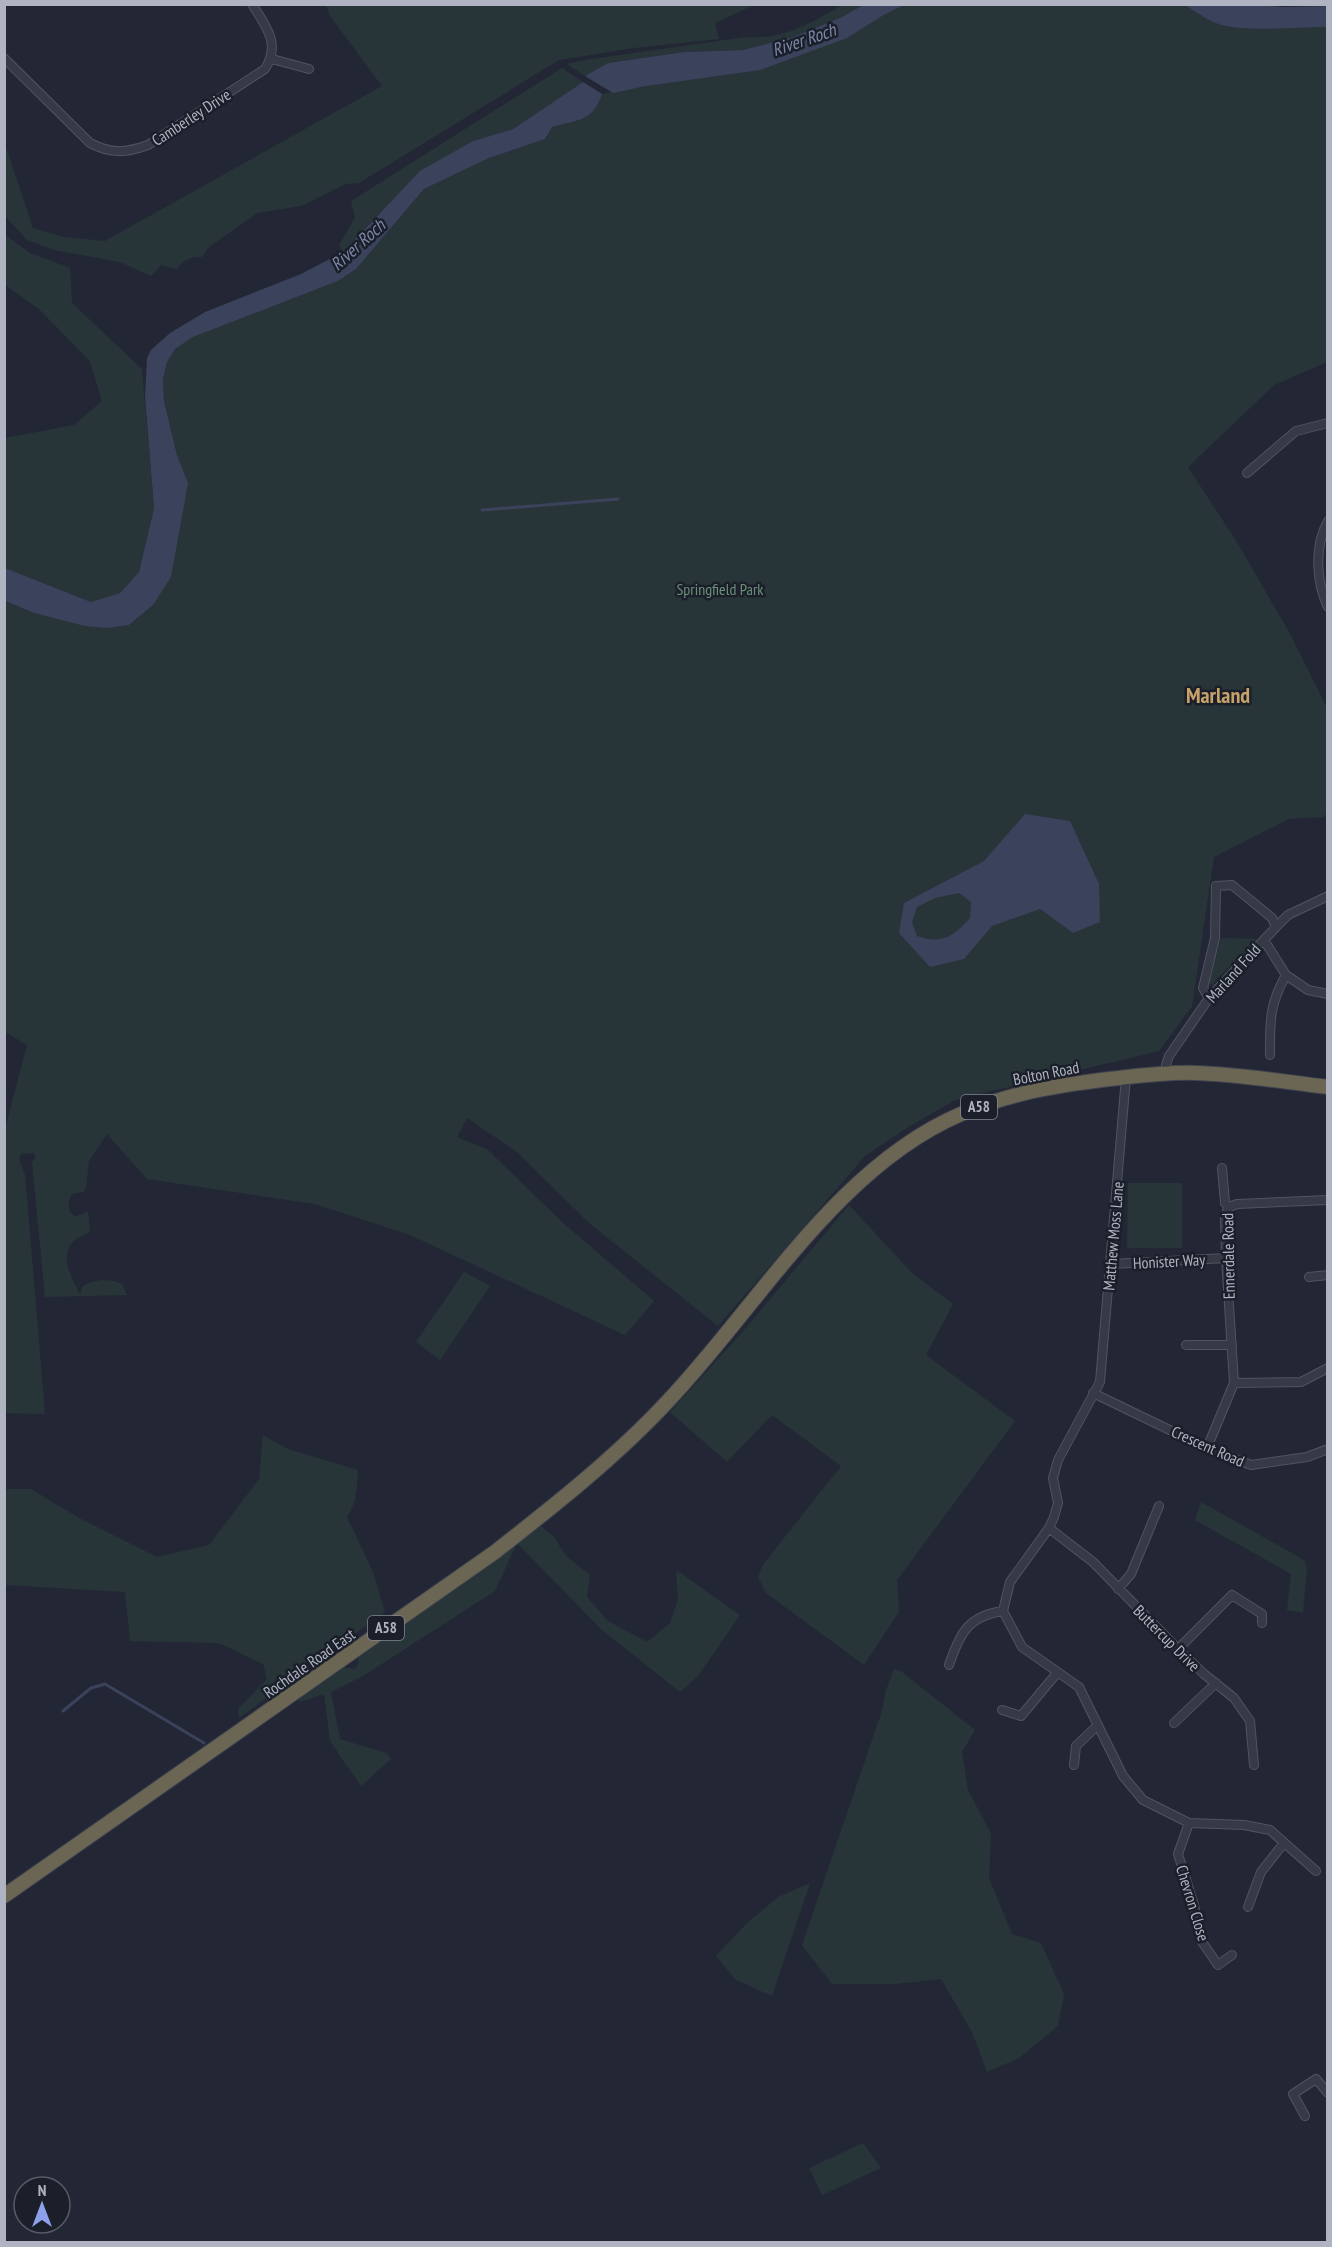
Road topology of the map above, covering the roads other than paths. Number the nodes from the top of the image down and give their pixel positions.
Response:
1 (252, 4) edge
2 (4, 58) edge
3 (272, 58) junction
4 (310, 70) dead end
5 (1328, 423) edge
6 (1247, 473) dead end
7 (1328, 521) edge
8 (1328, 607) edge
9 (1328, 896) edge
10 (1276, 927) junction
11 (1264, 940) junction
12 (1286, 975) junction
13 (1328, 994) edge
14 (1209, 998) junction
15 (1270, 1055) dead end
16 (1166, 1073) junction
17 (1126, 1077) junction
18 (1328, 1087) edge
19 (1222, 1167) dead end
20 (1328, 1200) edge
21 (1229, 1207) junction
22 (1226, 1258) junction
23 (1112, 1264) junction
24 (1328, 1275) edge
25 (1309, 1276) dead end
26 (721, 1340) joint
27 (1186, 1345) dead end
28 (1232, 1345) junction
29 (1328, 1368) edge
30 (1234, 1383) junction
31 (1093, 1393) junction
32 (1207, 1448) junction
33 (1328, 1449) edge
34 (1159, 1506) dead end
35 (1049, 1528) junction
36 (1118, 1589) junction
37 (1003, 1611) junction
38 (1262, 1623) dead end
39 (1178, 1648) junction
40 (949, 1665) dead end
41 (1057, 1673) junction
42 (1216, 1683) junction
43 (1002, 1710) dead end
44 (1173, 1723) dead end
45 (1098, 1725) junction
46 (1074, 1765) dead end
47 (1254, 1765) dead end
48 (1189, 1823) junction
49 (1284, 1843) junction
50 (1316, 1871) dead end
51 (4, 1896) edge
52 (1248, 1907) dead end
53 (1232, 1955) dead end
54 (1328, 2093) edge
55 (1305, 2116) dead end

1 - 3 street
2 - 3 street, Camberley Drive
3 - 4 street
5 - 6 street
7 - 8 street
9 - 10 street, Marland Fold
10 - 11 street, Marland Fold
10 - 14 street
11 - 12 street
11 - 14 street, Marland Fold
12 - 13 street
12 - 15 street
14 - 16 street, Marland Fold
16 - 17 highway, Bolton Road / A58
16 - 18 highway, Bolton Road / A58
17 - 23 street, Matthew Moss Lane
17 - 26 highway, Bolton Road / A58
19 - 21 street, Ennerdale Road
20 - 21 street
21 - 22 street, Ennerdale Road
22 - 23 street, Honister Way
22 - 28 street, Ennerdale Road
23 - 31 street, Matthew Moss Lane
24 - 25 street
26 - 51 highway, Rochdale Road East / A58
27 - 28 street
28 - 30 street, Ennerdale Road
29 - 30 street
30 - 32 street, Ennerdale Road
31 - 32 street, Crescent Road
31 - 35 street, Matthew Moss Lane
32 - 33 street, Crescent Road
34 - 36 street
35 - 36 street, Buttercup Drive
35 - 37 street, Matthew Moss Lane
36 - 39 street, Buttercup Drive
37 - 40 street
37 - 41 street
38 - 39 street
39 - 42 street, Buttercup Drive
41 - 43 street
41 - 45 street
42 - 44 street
42 - 47 street, Buttercup Drive
45 - 46 street
45 - 48 street
48 - 49 street
48 - 53 street, Chevron Close
49 - 50 street
49 - 52 street
54 - 55 street

